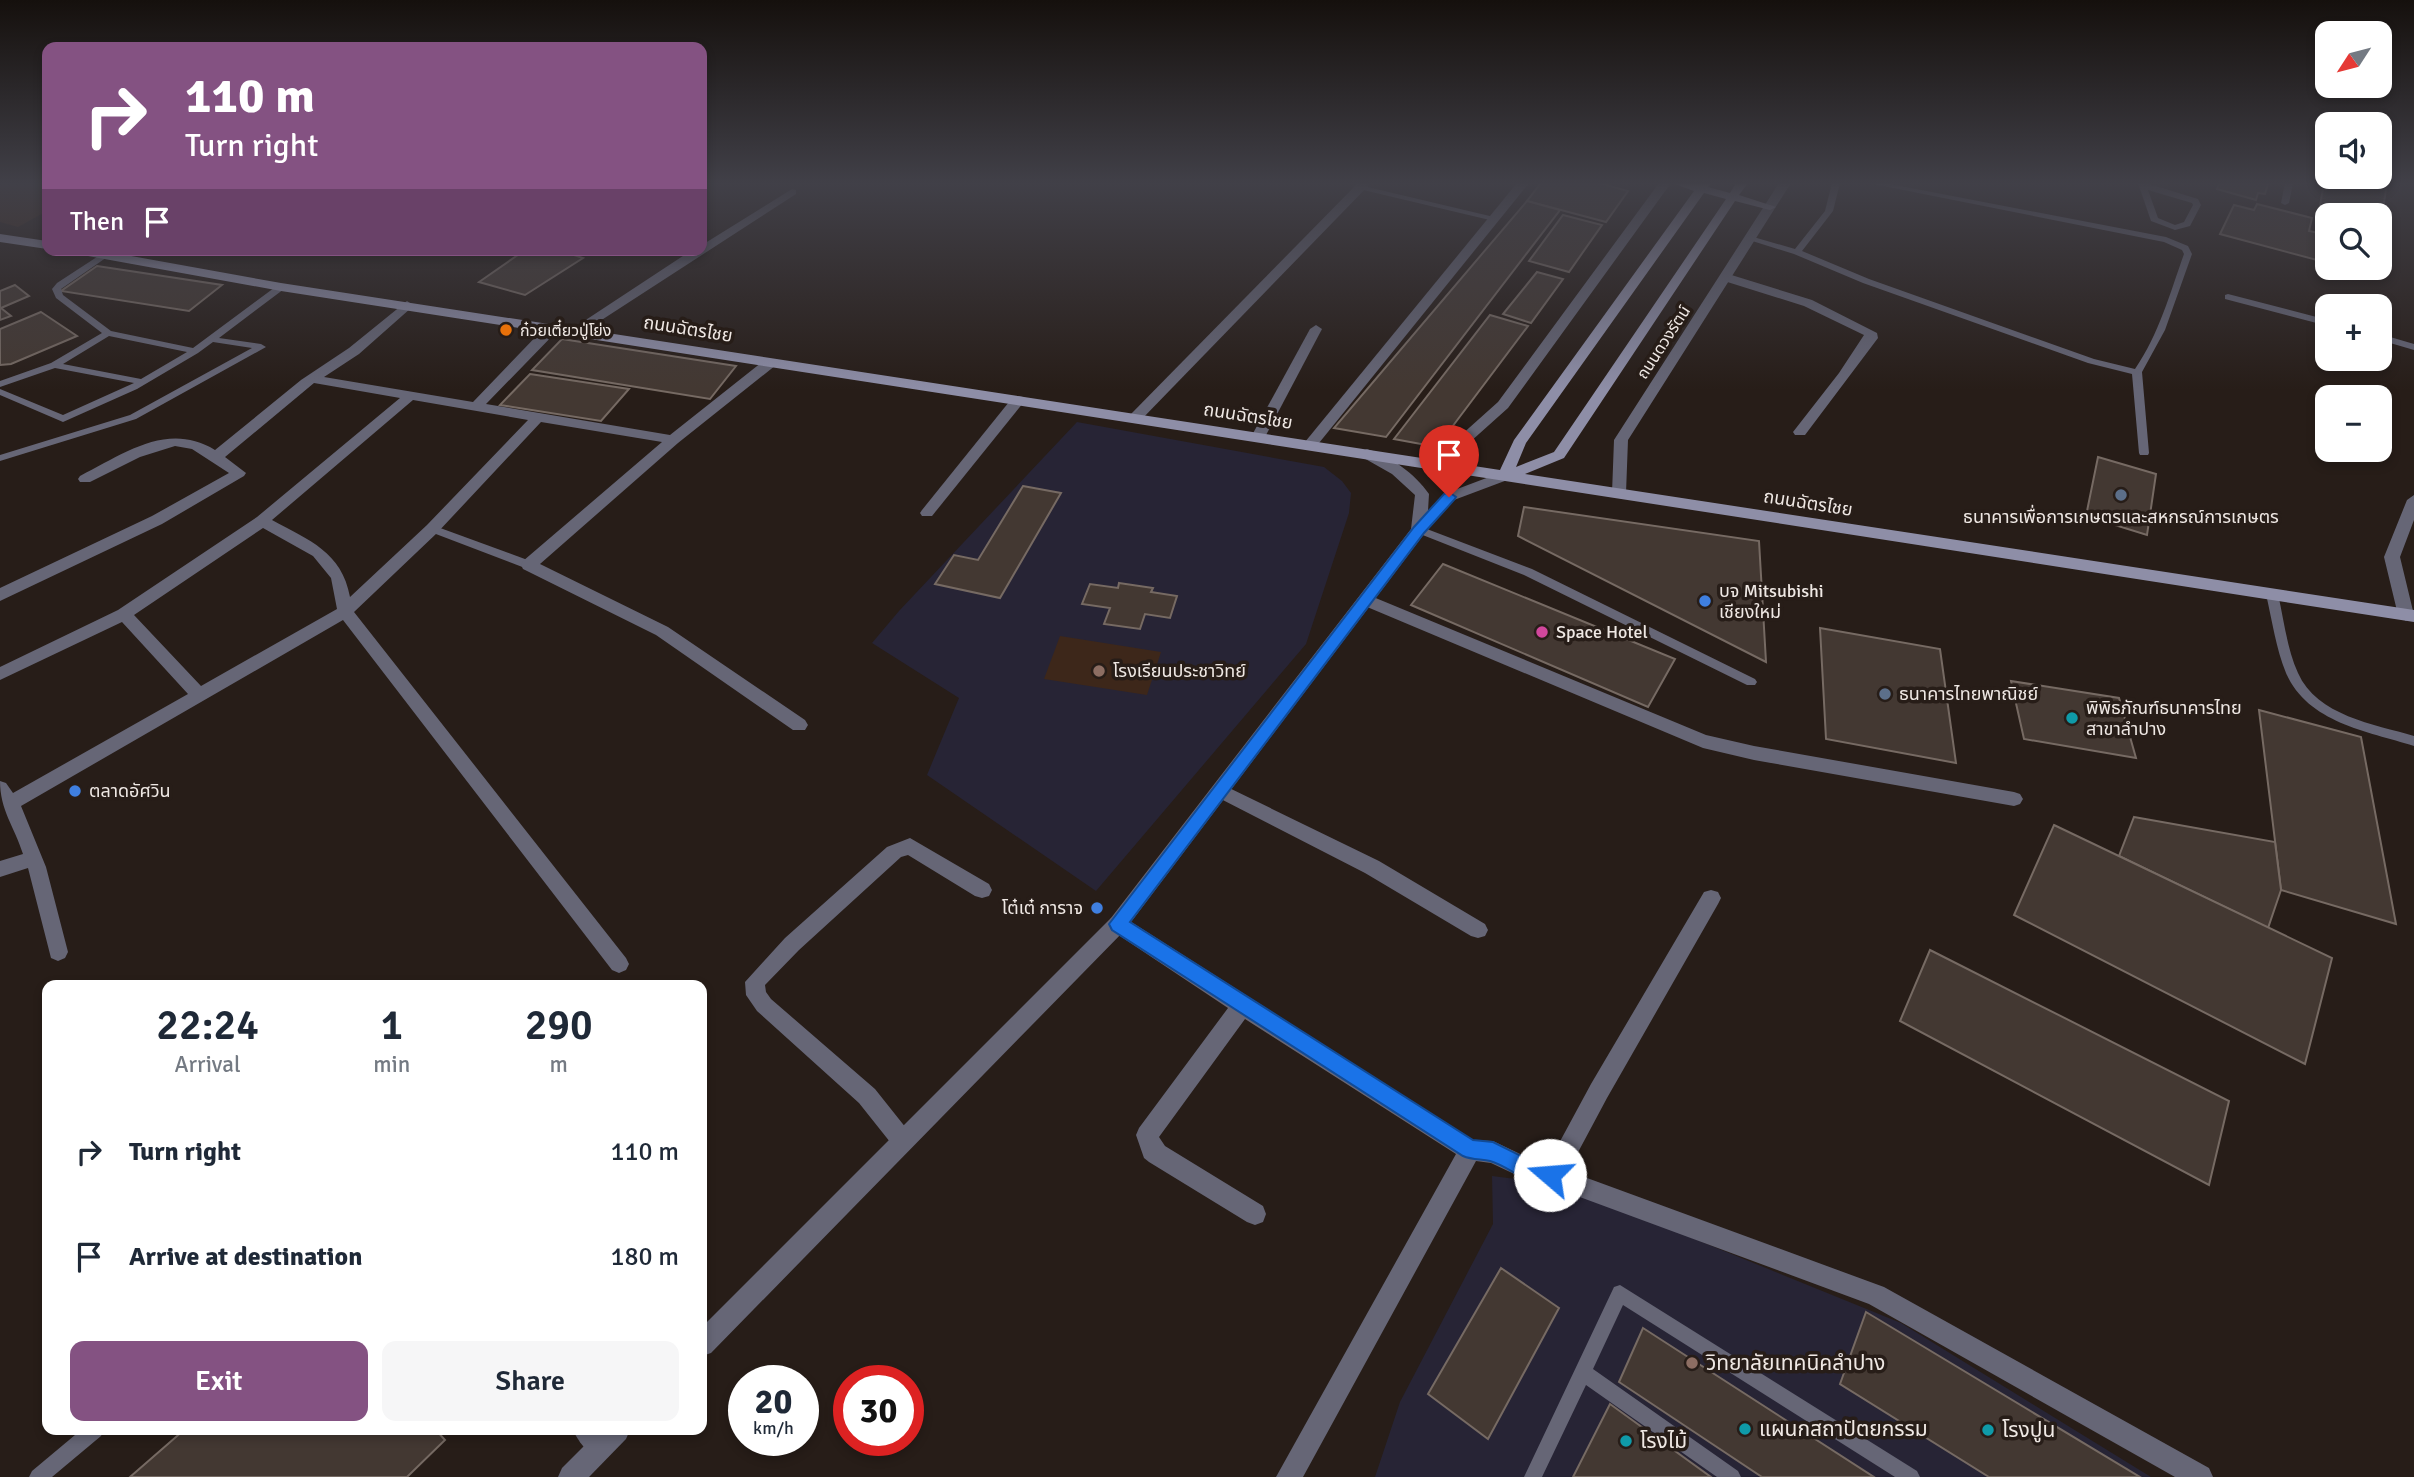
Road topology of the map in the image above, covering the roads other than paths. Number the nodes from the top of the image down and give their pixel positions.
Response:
1 (1298, 252) edge
2 (1467, 252) edge
3 (1615, 252) edge
4 (1656, 252) edge
5 (1696, 252) edge
6 (1741, 252) edge
7 (1797, 252) edge
8 (2188, 252) edge
9 (105, 256) edge
10 (111, 256) edge
11 (692, 256) edge
12 (1725, 277) junction
13 (281, 287) junction
14 (2228, 297) dead end
15 (407, 305) junction
16 (2315, 320) edge
17 (552, 328) junction
18 (1316, 329) dead end
19 (575, 331) junction
20 (108, 333) junction
21 (211, 339) junction
22 (2392, 340) edge
23 (2414, 346) edge
24 (195, 351) junction
25 (771, 362) junction
26 (54, 365) junction
27 (2137, 372) junction
28 (312, 379) junction
29 (142, 382) junction
30 (0, 384) edge
31 (0, 392) edge
32 (410, 397) junction
33 (1018, 400) junction
34 (476, 407) junction
35 (538, 417) junction
36 (1135, 418) junction
37 (1800, 432) dead end
38 (1258, 437) junction
39 (673, 440) junction
40 (1310, 445) junction
41 (2144, 453) dead end
42 (1367, 454) junction
43 (216, 457) junction
44 (0, 458) edge
45 (1436, 465) junction
46 (1506, 476) junction
47 (85, 479) dead end
48 (1619, 493) junction
49 (2414, 500) edge
50 (927, 513) dead end
51 (262, 521) junction
52 (432, 529) junction
53 (1419, 530) junction
54 (529, 565) junction
55 (2272, 594) junction
56 (0, 595) edge
57 (1366, 600) junction
58 (345, 611) junction
59 (124, 614) junction
60 (2410, 616) edge
61 (0, 674) edge
62 (1751, 682) dead end
63 (198, 694) junction
64 (799, 725) dead end
65 (2414, 741) edge
66 (1222, 791) junction
67 (6, 796) edge
68 (2014, 799) dead end
69 (34, 858) junction
70 (0, 869) edge
71 (982, 890) dead end
72 (1711, 898) dead end
73 (1118, 924) junction
74 (1478, 930) dead end
75 (58, 952) dead end
76 (619, 964) dead end
77 (1242, 1006) junction
78 (902, 1140) junction
79 (1470, 1150) junction
80 (1550, 1175) junction
81 (1255, 1214) dead end
82 (707, 1339) edge
83 (1582, 1372) junction
84 (89, 1435) edge
85 (590, 1440) edge
86 (38, 1477) edge
87 (571, 1477) edge
88 (1289, 1477) edge
89 (1533, 1477) edge
90 (1732, 1477) edge
91 (1911, 1477) edge
92 (2200, 1477) edge

1 - 36 street
2 - 40 street
3 - 45 street
4 - 46 main road
5 - 46 main road
6 - 12 street, ถนนดวงรัตน์
7 - 27 lane
8 - 27 lane
9 - 20 lane
10 - 13 main road, ถนนฉัตรไชย
11 - 19 street
12 - 37 street
12 - 48 street, ถนนดวงรัตน์
13 - 15 main road, ถนนฉัตรไชย
13 - 21 lane
14 - 16 lane
15 - 17 main road, ถนนฉัตรไชย
15 - 28 street
17 - 19 main road, ถนนฉัตรไชย
17 - 34 street
18 - 38 street
19 - 25 main road, ถนนฉัตรไชย
20 - 24 lane
20 - 26 lane
21 - 24 lane
21 - 44 lane
22 - 23 lane
24 - 29 lane
25 - 33 main road, ถนนฉัตรไชย
25 - 39 street
26 - 29 lane
26 - 30 lane
27 - 41 lane
28 - 32 street
28 - 43 street
29 - 31 lane
32 - 34 street
32 - 51 street
33 - 36 main road, ถนนฉัตรไชย
33 - 50 street
34 - 35 street
35 - 39 street
35 - 52 street
36 - 38 main road, ถนนฉัตรไชย
38 - 40 main road, ถนนฉัตรไชย
39 - 54 street
40 - 42 main road, ถนนฉัตรไชย
42 - 45 main road, ถนนฉัตรไชย
42 - 53 street
43 - 47 street
43 - 56 street
45 - 46 main road, ถนนฉัตรไชย
46 - 48 main road, ถนนฉัตรไชย
46 - 53 street
48 - 55 main road, ถนนฉัตรไชย
49 - 60 street
51 - 58 street
51 - 59 street
52 - 54 lane
52 - 58 street
53 - 57 street
53 - 62 lane
54 - 64 street
55 - 60 main road, ถนนฉัตรไชย
55 - 65 lane
57 - 66 street
57 - 68 street
58 - 63 street
58 - 76 street
59 - 61 street
59 - 63 street
63 - 67 street
66 - 73 street
66 - 74 street
67 - 69 street
69 - 70 street
69 - 75 street
71 - 78 street
72 - 80 street
73 - 77 street
73 - 78 street
77 - 79 street
77 - 81 street
78 - 82 street
79 - 80 street
79 - 88 street
80 - 92 street
83 - 89 lane
83 - 90 lane
83 - 91 lane
84 - 86 lane
85 - 87 street

